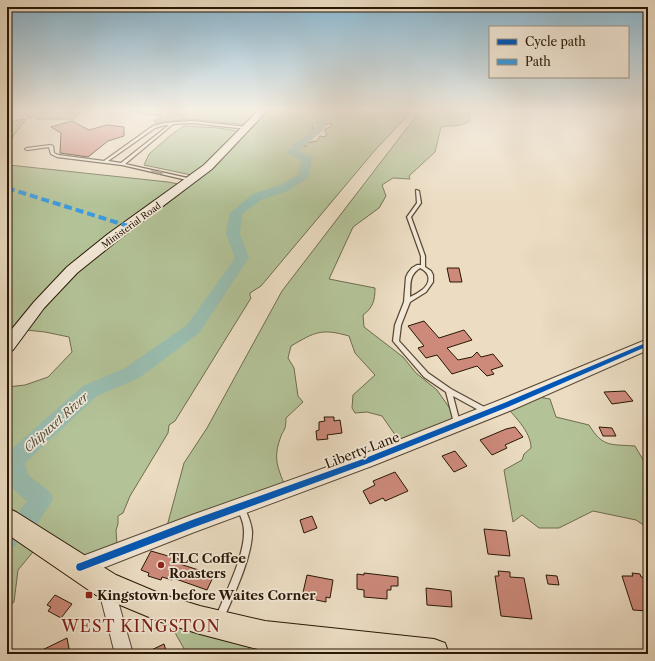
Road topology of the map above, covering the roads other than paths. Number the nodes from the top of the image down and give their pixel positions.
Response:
1 (133, 142) edge
2 (150, 142) edge
3 (234, 142) edge
4 (27, 149) dead end
5 (105, 162) junction
6 (122, 164) junction
7 (192, 180) junction
8 (417, 191) dead end
9 (423, 267) junction
10 (408, 301) junction
11 (648, 344) edge
12 (7, 346) edge
13 (449, 391) junction
14 (488, 412) junction
15 (456, 424) junction
16 (240, 507) junction
17 (7, 520) edge
18 (80, 568) junction
19 (106, 585) junction
20 (217, 624) junction
21 (124, 654) edge
22 (434, 654) edge

1 - 5 lane
2 - 6 lane
3 - 7 main road, Ministerial Road
4 - 5 lane
5 - 6 lane
6 -> 7 lane
7 - 12 main road, Ministerial Road
8 - 9 lane
9 - 10 lane
9 - 10 lane
10 - 13 lane
11 - 14 street, Liberty Lane
13 - 14 lane
13 - 15 lane
14 - 15 street, Liberty Lane
15 - 16 street, Liberty Lane
16 - 18 street, Liberty Lane
16 - 20 lane
17 - 18 main road
18 - 19 main road
19 - 20 main road
19 - 21 street
20 - 22 main road

